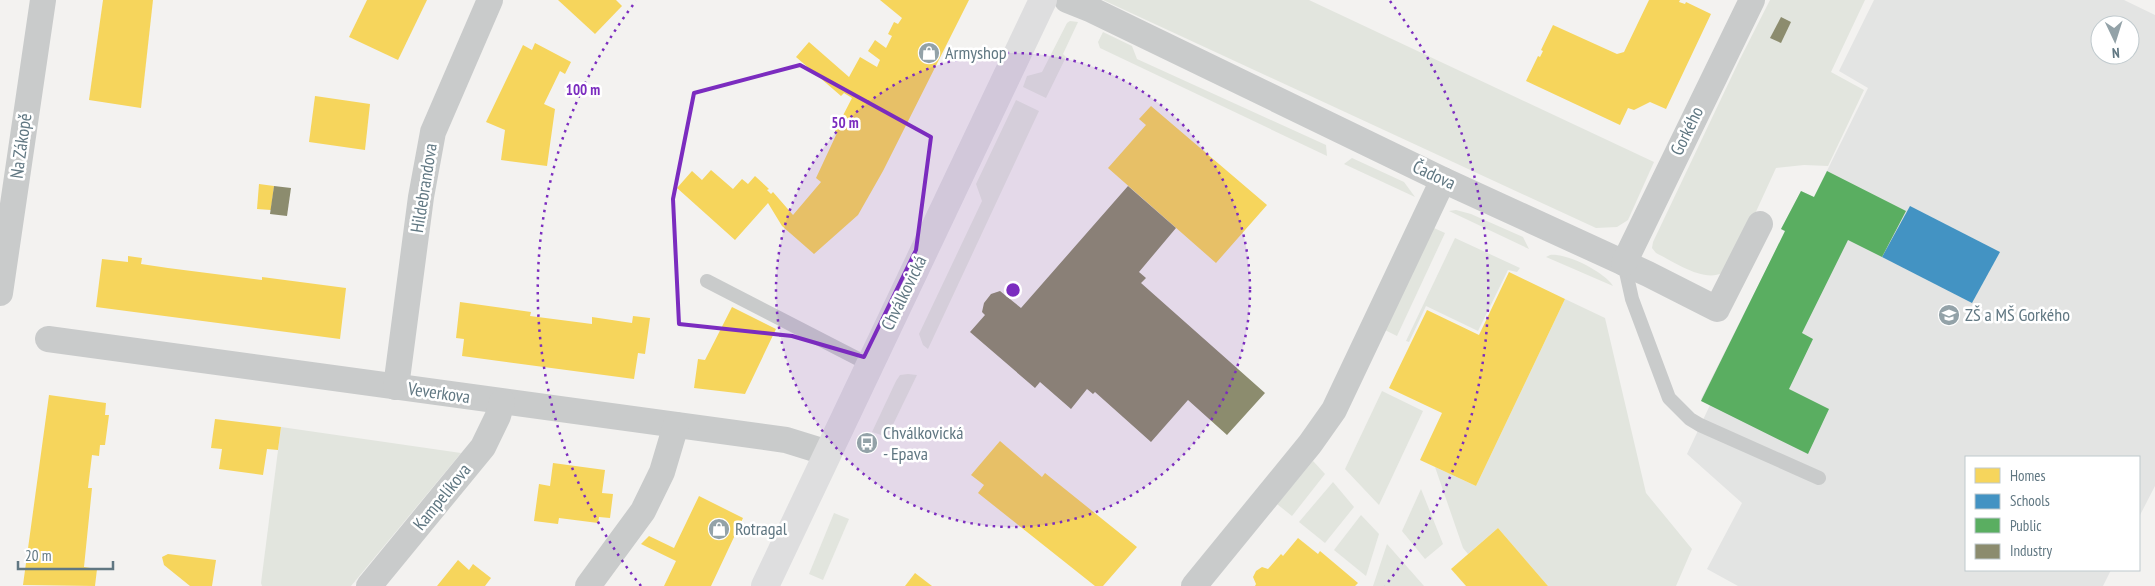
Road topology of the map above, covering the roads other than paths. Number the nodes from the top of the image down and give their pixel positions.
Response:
1 (43, 0) edge
2 (490, 0) edge
3 (1043, 0) edge
4 (1067, 0) edge
5 (1752, 0) edge
6 (1443, 180) junction
7 (1760, 224) dead end
8 (1624, 263) junction
9 (707, 281) dead end
10 (0, 293) edge
11 (48, 338) dead end
12 (870, 365) junction
13 (396, 387) junction
14 (502, 402) junction
15 (676, 425) junction
16 (828, 453) junction
17 (1819, 478) dead end
18 (369, 586) edge
19 (588, 586) edge
20 (765, 586) edge
21 (1194, 586) edge

1 - 10 street, Na Zákopě
2 - 13 street, Hildebrandova
3 - 12 main road, Chválkovická
4 - 6 street, Čadova
5 - 8 street, Gorkého
6 - 8 street, Čadova
6 - 21 street
7 - 8 street, Čadova
8 - 17 lane
9 - 12 lane
11 - 13 street, Veverkova
12 - 16 main road, Chválkovická
13 - 14 street, Veverkova
14 - 15 street, Veverkova
14 - 18 street, Kampelíkova
15 - 16 street, Veverkova
15 - 19 street
16 - 20 main road, Chválkovická

